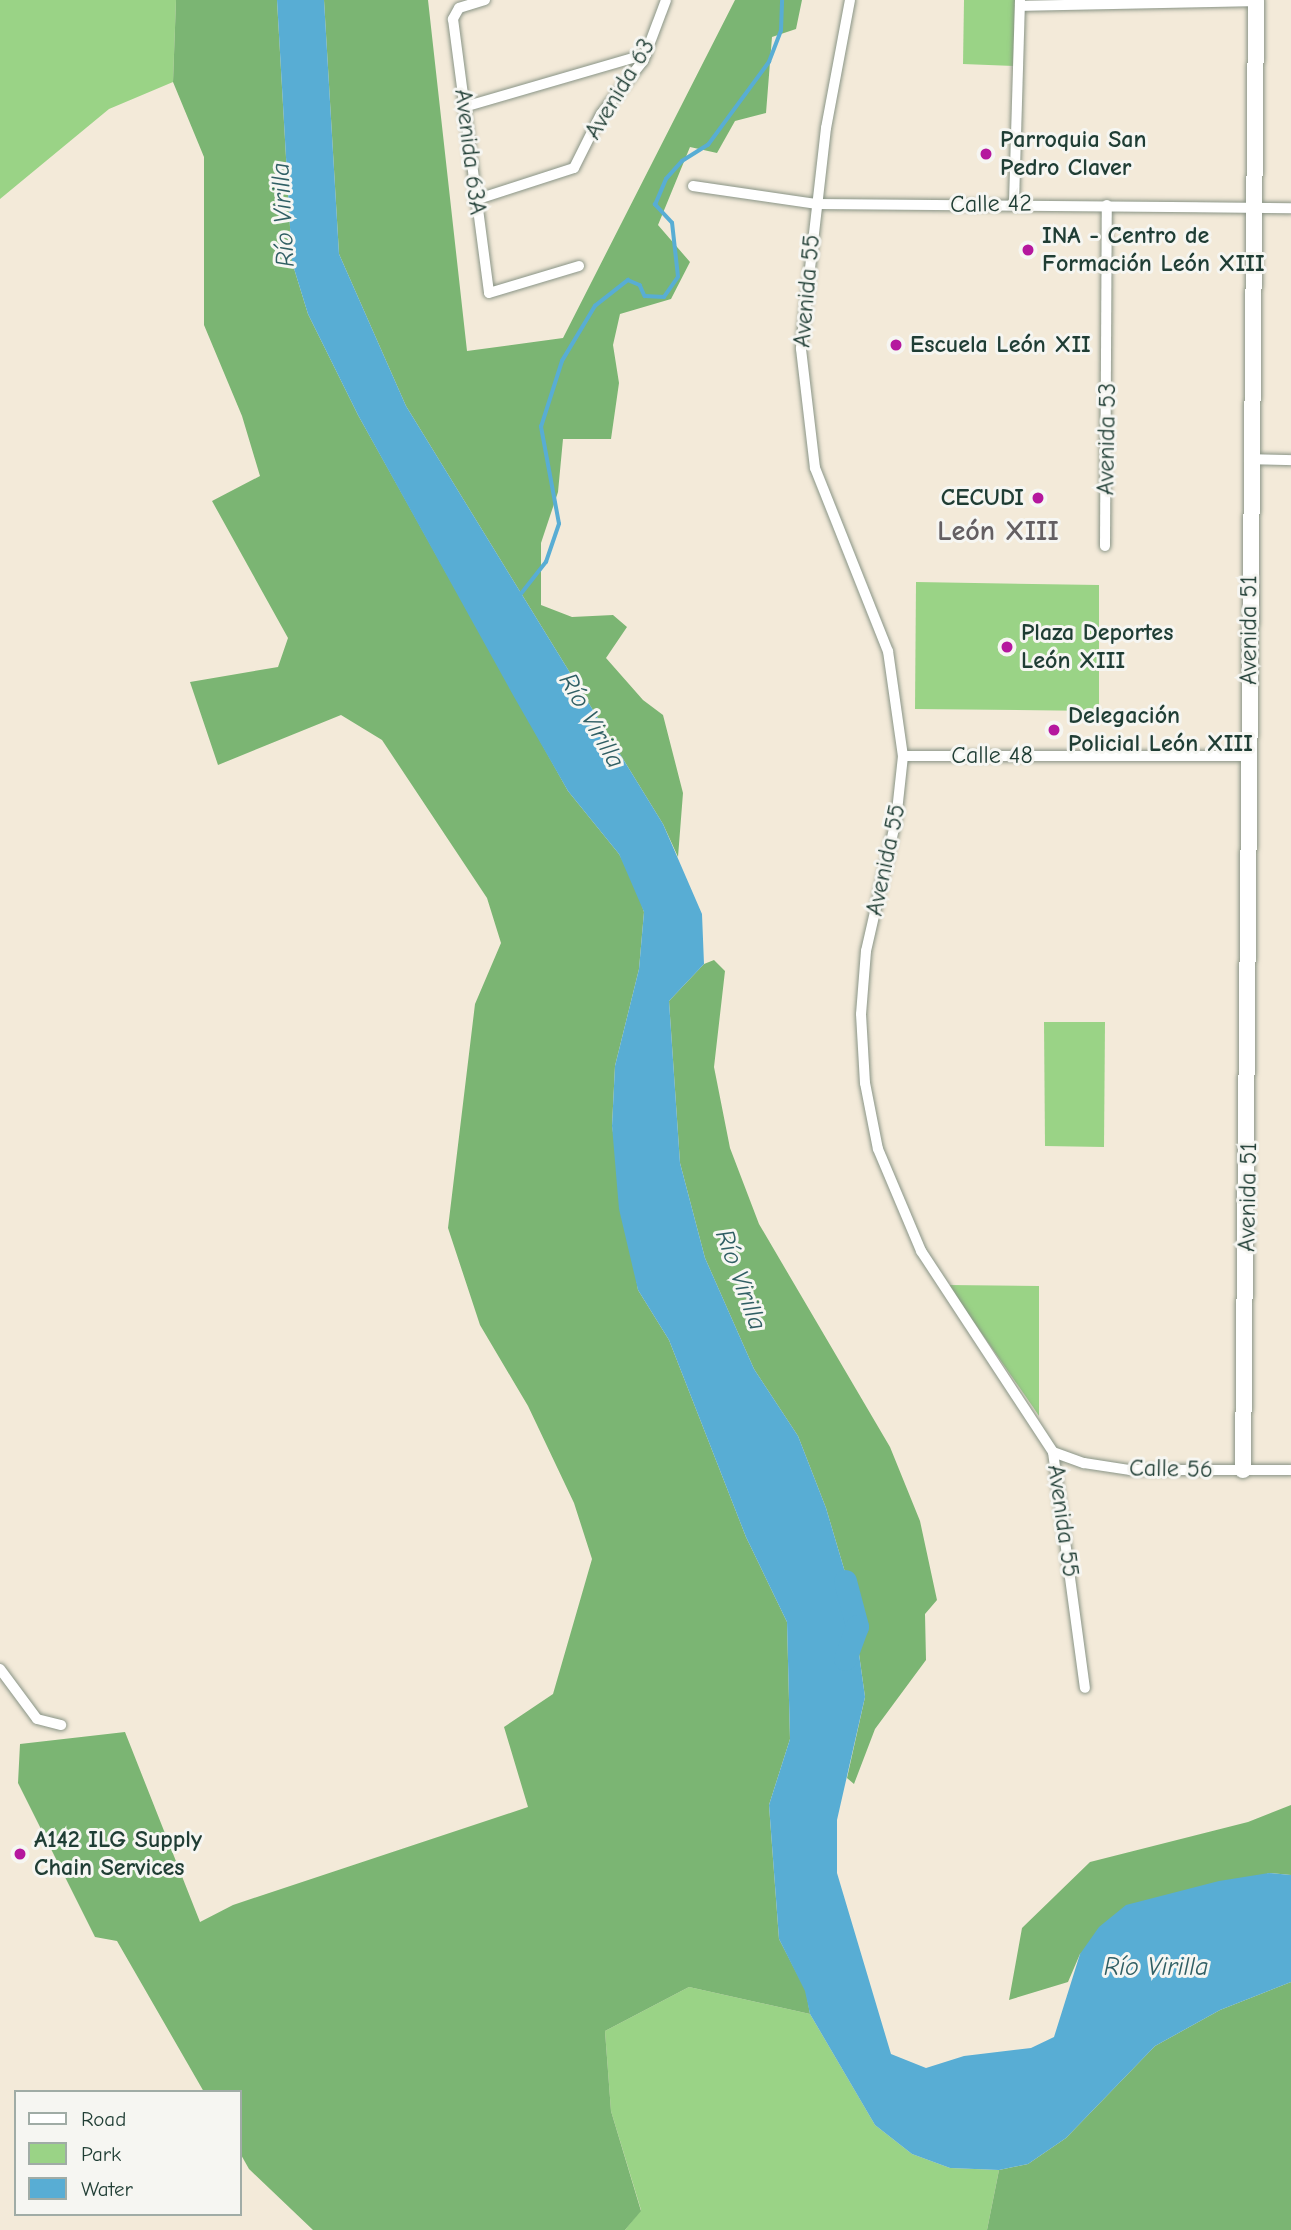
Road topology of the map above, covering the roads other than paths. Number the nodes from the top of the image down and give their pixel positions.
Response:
1 (485, 0) edge
2 (666, 0) edge
3 (850, 0) edge
4 (1256, 1) edge
5 (1020, 3) edge
6 (646, 54) junction
7 (464, 107) junction
8 (693, 187) dead end
9 (475, 200) junction
10 (1014, 203) junction
11 (816, 204) junction
12 (1107, 205) junction
13 (1254, 208) junction
14 (1291, 208) edge
15 (579, 266) dead end
16 (1250, 459) junction
17 (1291, 460) edge
18 (1105, 546) dead end
19 (903, 756) junction
20 (1248, 757) junction
21 (1053, 1452) junction
22 (1243, 1470) junction
23 (1291, 1470) edge
24 (0, 1669) edge
25 (1085, 1688) dead end
26 (61, 1725) dead end

1 - 7 street, Avenida 63A
2 - 6 street, Avenida 63
3 - 11 street, Avenida 55
4 - 5 street
4 - 13 street, Avenida 51
5 - 10 street
6 - 7 street
6 - 9 street, Avenida 63
7 - 9 street, Avenida 63A
8 - 11 street, Calle 42
9 - 15 street, Avenida 63A
10 - 11 street, Calle 42
10 - 12 street, Calle 42
11 - 19 street, Avenida 55
12 - 13 street, Calle 42
12 - 18 street, Avenida 53
13 - 14 street, Calle 42
13 - 16 street, Avenida 51
16 - 17 street
16 - 20 street, Avenida 51
19 - 20 street, Calle 48
19 - 21 street, Avenida 55
20 - 22 street, Avenida 51
21 - 22 street, Calle 56
21 - 25 street, Avenida 55
22 - 23 street, Calle 56
24 - 26 street

